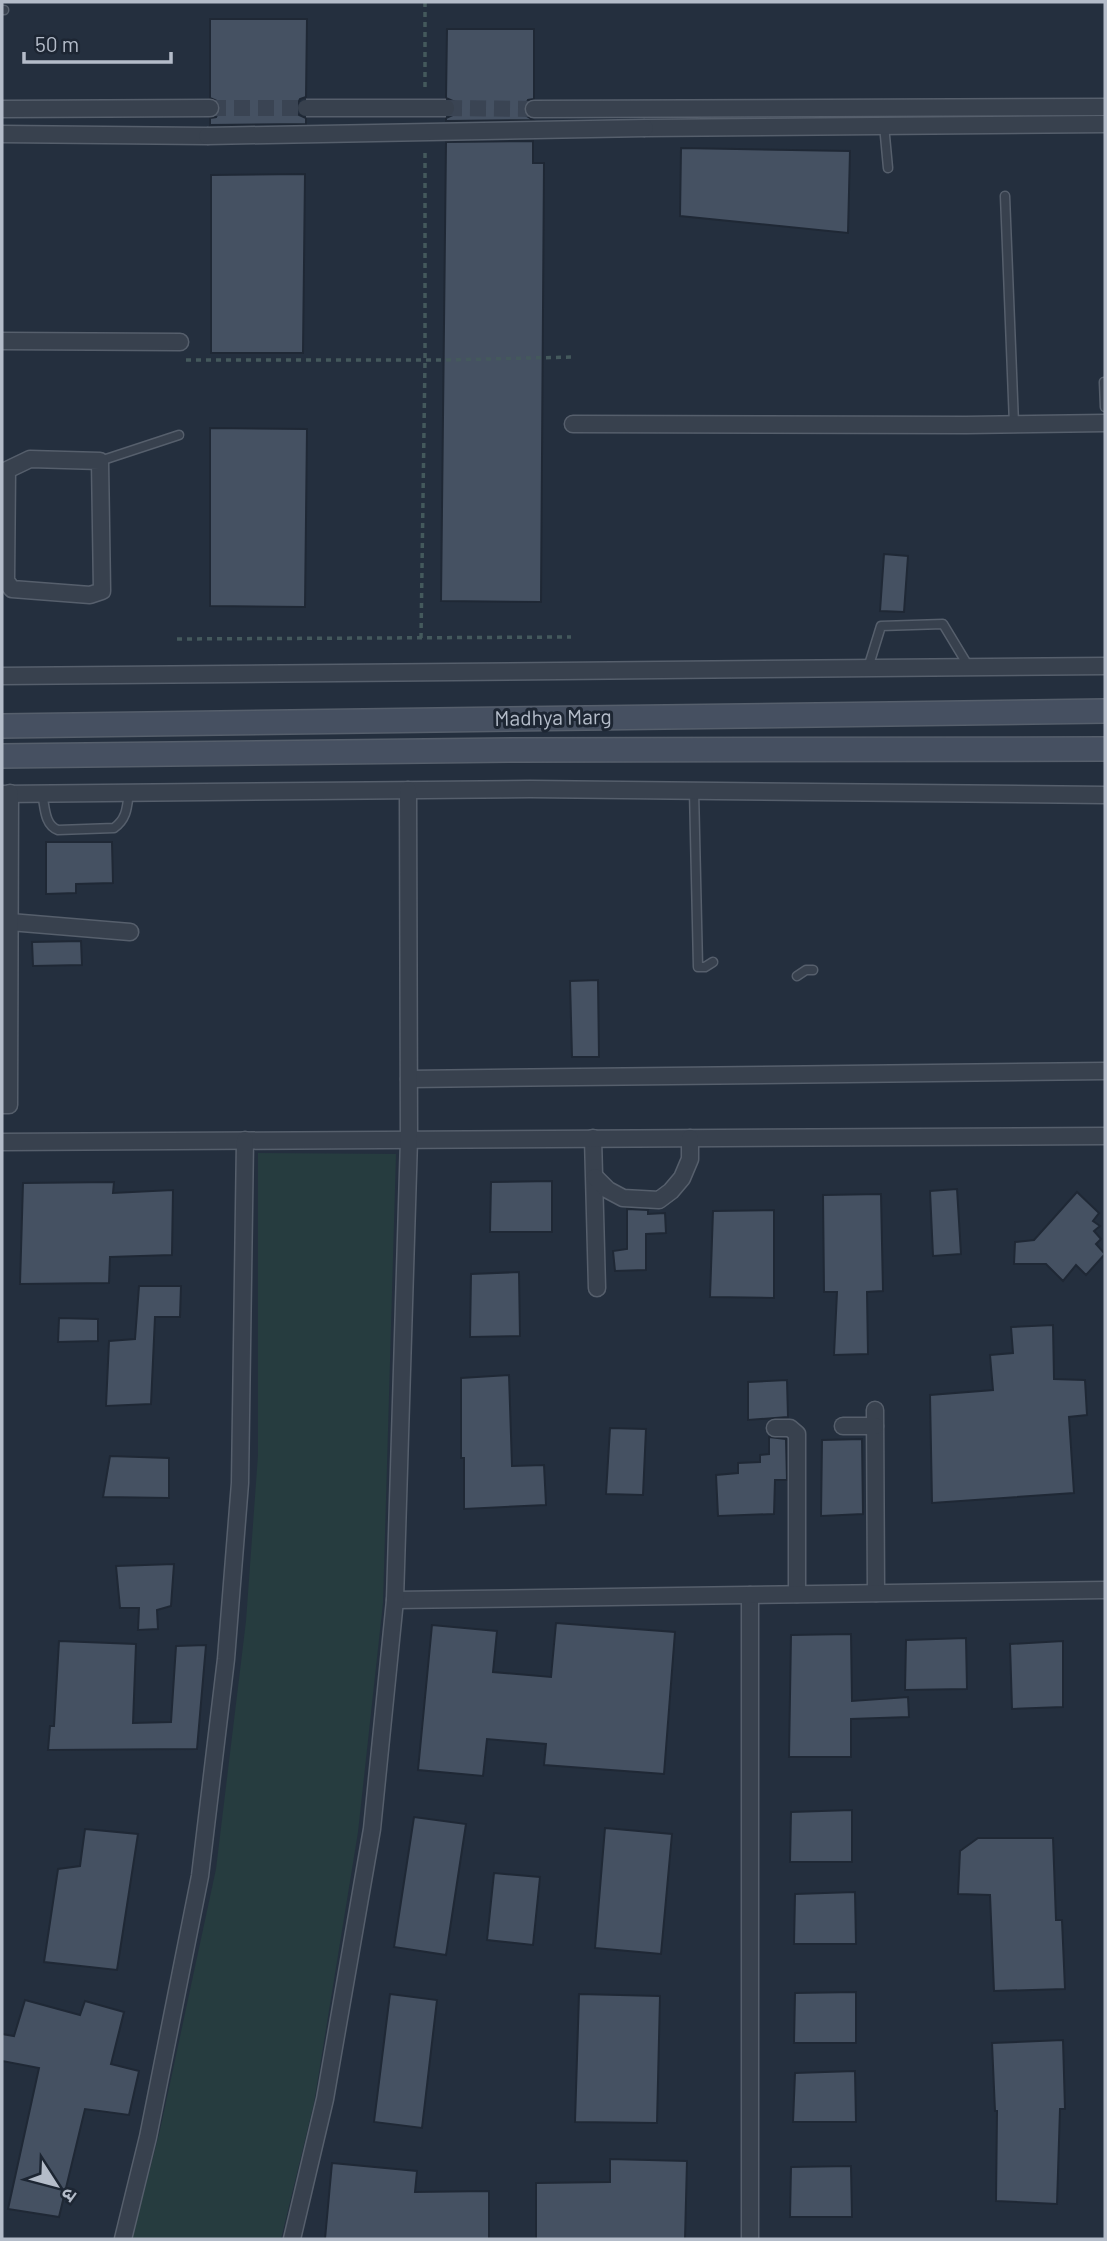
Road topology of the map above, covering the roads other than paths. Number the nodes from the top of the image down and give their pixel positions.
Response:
1 (1105, 107) edge
2 (210, 108) tunnel mouth
3 (306, 108) tunnel mouth
4 (446, 108) tunnel mouth
5 (2, 109) edge
6 (534, 109) tunnel mouth
7 (1105, 124) edge
8 (884, 125) junction
9 (2, 134) edge
10 (888, 168) dead end
11 (1005, 196) dead end
12 (2, 341) edge
13 (180, 342) dead end
14 (1104, 382) edge
15 (1105, 407) edge
16 (1105, 423) edge
17 (573, 424) dead end
18 (1014, 424) junction
19 (180, 435) dead end
20 (100, 461) junction
21 (1105, 666) edge
22 (969, 667) junction
23 (868, 668) junction
24 (2, 676) edge
25 (1105, 711) edge
26 (2, 726) edge
27 (1105, 749) edge
28 (2, 756) edge
29 (408, 790) junction
30 (694, 790) junction
31 (129, 792) junction
32 (42, 793) junction
33 (6, 794) edge
34 (1105, 795) edge
35 (10, 922) junction
36 (130, 932) dead end
37 (797, 966) dead end
38 (710, 967) dead end
39 (797, 976) dead end
40 (1105, 1072) edge
41 (409, 1079) junction
42 (2, 1105) edge
43 (1105, 1136) edge
44 (593, 1138) junction
45 (690, 1138) junction
46 (409, 1139) junction
47 (245, 1140) junction
48 (2, 1142) edge
49 (595, 1177) junction
50 (597, 1288) dead end
51 (843, 1426) dead end
52 (775, 1428) dead end
53 (1105, 1590) edge
54 (876, 1593) junction
55 (796, 1594) junction
56 (750, 1595) junction
57 (395, 1600) junction
58 (122, 2239) edge
59 (292, 2239) edge
60 (750, 2239) edge

1 - 6 street
2 - 5 street
3 - 4 street, bridge
7 - 8 street
8 - 9 street, bridge
8 - 10 lane
11 - 18 lane
12 - 13 street
14 - 15 lane
16 - 18 street
17 - 18 street
19 - 20 lane
20 - 20 street
21 - 22 street
22 - 23 street
22 - 23 lane
23 - 24 street
25 - 26 main road, Madhya Marg
27 - 28 main road, Madhya Marg
29 - 30 street
29 - 31 street
29 - 41 street
30 - 34 street
30 - 38 lane
31 - 32 street
31 - 32 lane
32 - 33 street
33 - 35 street
35 - 36 street
35 - 42 street
37 - 39 lane
40 - 41 street
41 - 46 street
43 - 45 street
44 - 45 street
44 - 46 street
44 - 49 street
45 - 49 street
46 - 47 street
46 - 57 street
47 - 48 street
47 - 58 street
49 - 50 street
51 - 54 street
52 - 55 street
53 - 54 street
54 - 55 street
55 - 56 street
56 - 57 street
56 - 60 street
57 - 59 street

